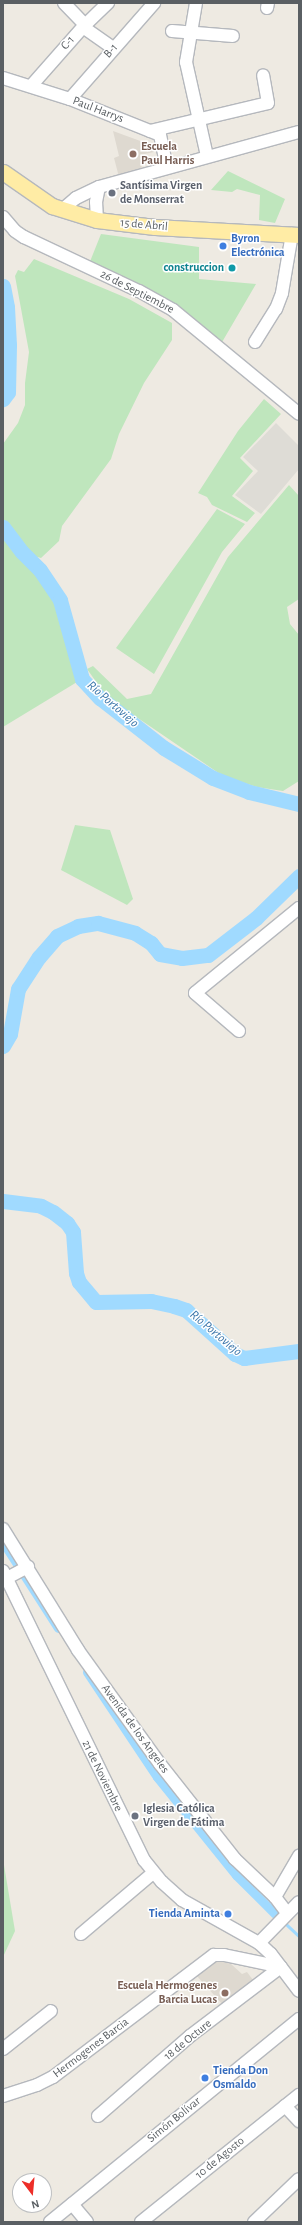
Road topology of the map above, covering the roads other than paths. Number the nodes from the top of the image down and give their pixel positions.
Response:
1 (64, 3) edge
2 (108, 3) edge
3 (154, 3) edge
4 (196, 3) edge
5 (84, 26) junction
6 (172, 31) dead end
7 (190, 33) junction
8 (233, 36) dead end
9 (113, 48) junction
10 (263, 75) dead end
11 (3, 78) edge
12 (31, 86) junction
13 (70, 99) junction
14 (198, 120) junction
15 (150, 131) junction
16 (299, 132) edge
17 (207, 156) junction
18 (167, 167) junction
19 (3, 172) edge
20 (99, 187) junction
21 (62, 210) junction
22 (3, 217) edge
23 (96, 220) junction
24 (295, 234) edge
25 (255, 342) dead end
26 (299, 414) edge
27 (299, 908) edge
28 (239, 1032) dead end
29 (3, 1529) edge
30 (15, 1572) edge
31 (299, 1856) edge
32 (153, 1873) junction
33 (275, 1897) junction
34 (299, 1902) edge
35 (287, 1912) junction
36 (81, 1934) dead end
37 (259, 1943) junction
38 (281, 1967) junction
39 (299, 1991) edge
40 (51, 2011) dead end
41 (299, 2019) edge
42 (3, 2049) edge
43 (299, 2095) edge
44 (3, 2096) edge
45 (284, 2106) junction
46 (98, 2116) dead end
47 (299, 2121) edge
48 (299, 2179) edge
49 (72, 2204) junction
50 (50, 2222) edge
51 (86, 2222) edge
52 (141, 2222) edge
53 (254, 2222) edge

1 - 5 street
2 - 5 street, C-1
3 - 9 street, B-1
4 - 7 street
5 - 9 street
5 - 12 street, C-1
6 - 7 street
7 - 8 street
7 - 14 street
9 - 13 street, B-1
10 - 14 street
11 - 12 street, Paul Harrys
12 - 13 street, Paul Harrys
13 - 15 street, Paul Harrys
14 - 15 street
14 - 17 street
15 - 18 street, Paul Harrys
16 - 17 street
17 - 18 street
18 - 20 street
19 - 21 main road, 15 de Abril
20 - 21 street
20 - 23 street
21 - 23 main road, 15 de Abril
22 - 26 street, 26 de Septiembre
23 - 24 main road, 15 de Abril
24 - 25 street
27 - 28 street
29 - 30 street, Avenida de los Angeles
30 - 32 street, 21 de Noviembre
30 - 33 street, Avenida de los Angeles
31 - 33 street
32 - 36 street
32 - 37 street, 21 de Noviembre
33 - 35 street, Avenida de los Angeles
34 - 35 street
35 - 37 street
37 - 38 street, 21 de Noviembre
38 - 39 street, 21 de Noviembre
38 - 44 street, Hermogenes Barcia
38 - 46 street, 18 de Octure
40 - 42 street
41 - 49 street, Simón Bolívar
43 - 45 street, 10 de Agosto
45 - 47 street
45 - 52 street, 10 de Agosto
48 - 53 street
49 - 50 street, Simón Bolívar
49 - 51 street

